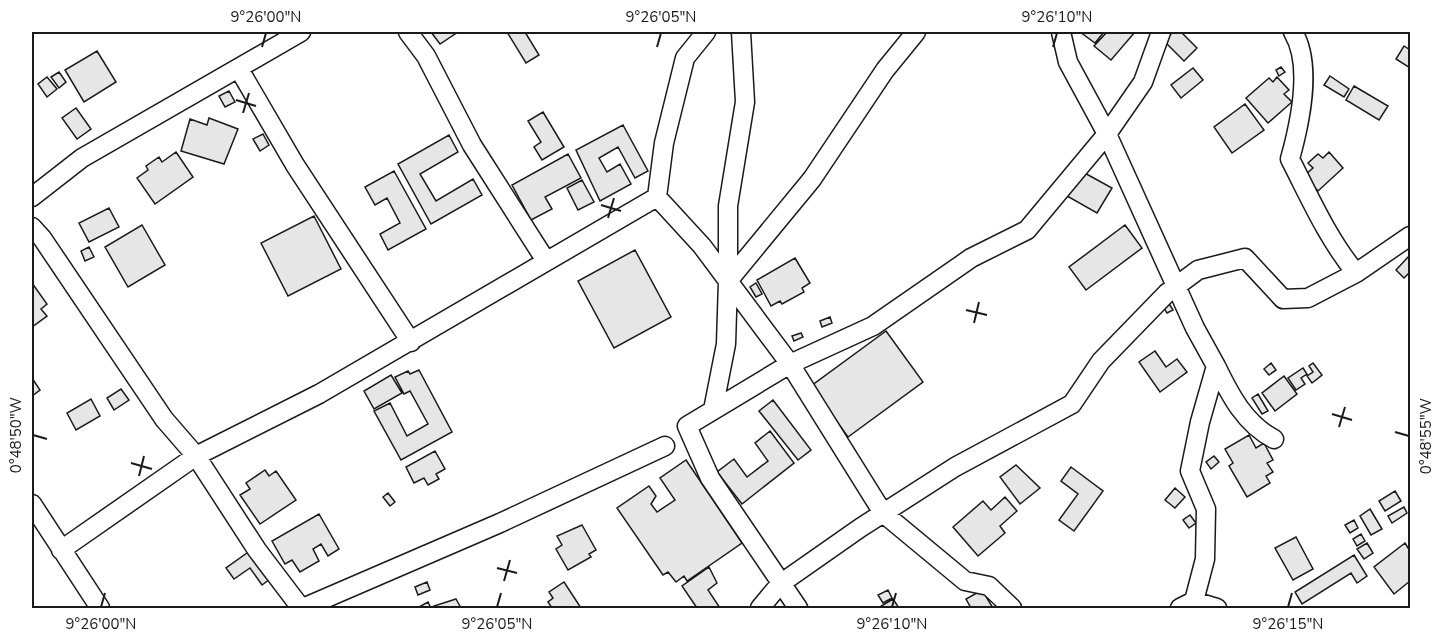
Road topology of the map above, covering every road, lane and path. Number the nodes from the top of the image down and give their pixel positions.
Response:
1 (301, 32) edge
2 (408, 32) edge
3 (706, 32) edge
4 (741, 32) edge
5 (916, 32) edge
6 (1061, 32) edge
7 (1161, 32) edge
8 (1293, 32) edge
9 (239, 69) junction
10 (1107, 134) junction
11 (32, 197) edge
12 (657, 197) junction
13 (32, 227) edge
14 (1410, 236) edge
15 (546, 261) junction
16 (1356, 273) junction
17 (728, 281) junction
18 (1178, 285) junction
19 (411, 342) junction
20 (790, 364) junction
21 (1216, 366) junction
22 (713, 410) junction
23 (1274, 439) dead end
24 (665, 446) dead end
25 (196, 456) junction
26 (32, 504) edge
27 (883, 513) junction
28 (61, 550) junction
29 (780, 584) junction
30 (1187, 605) edge
31 (100, 609) edge
32 (302, 609) edge
33 (760, 609) edge
34 (798, 609) edge
35 (1012, 609) edge
36 (1218, 609) edge

1 - 9 street
2 - 15 street
3 - 12 street
4 - 17 street
5 - 17 street
6 - 10 street
7 - 10 street
8 - 16 street
9 - 11 street
9 - 19 street
10 - 18 street
10 - 20 street
12 - 15 street
12 - 17 street
13 - 25 street
14 - 16 street
15 - 19 street
16 - 18 street
17 - 20 street
17 - 22 street
18 - 21 street
18 - 27 street
19 - 25 street
20 - 22 street
20 - 27 street
21 - 23 street
21 - 30 street
22 - 29 street
24 - 32 street
25 - 28 street
25 - 32 street
26 - 28 street
27 - 29 street
27 - 35 street
28 - 31 street
29 - 33 street
29 - 34 street
30 - 36 street

